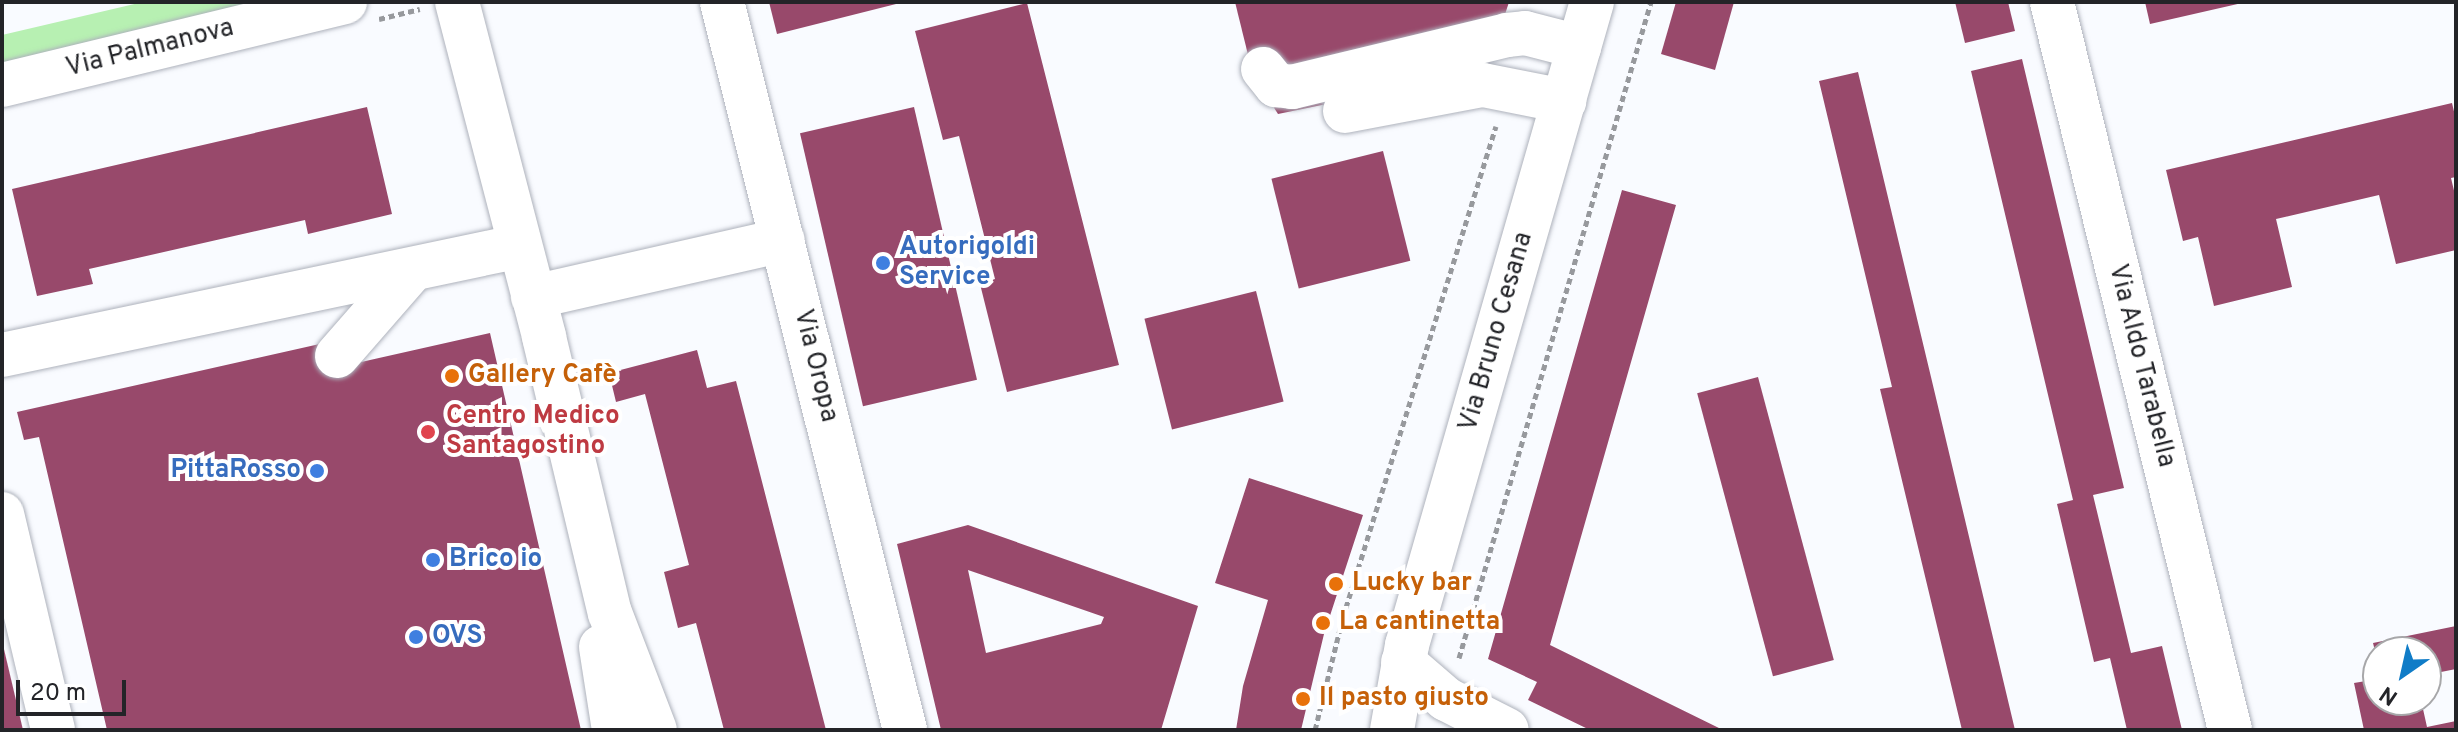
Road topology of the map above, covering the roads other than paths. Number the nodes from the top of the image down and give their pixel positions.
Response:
1 (345, 2) edge
2 (457, 2) edge
3 (722, 2) edge
4 (1592, 2) edge
5 (2052, 2) edge
6 (1579, 47) junction
7 (1263, 69) dead end
8 (2, 85) edge
9 (1564, 101) junction
10 (1345, 111) dead end
11 (783, 240) junction
12 (520, 246) junction
13 (412, 270) junction
14 (533, 297) junction
15 (577, 347) dead end
16 (2, 355) edge
17 (337, 356) dead end
18 (4, 530) edge
19 (1403, 662) junction
20 (629, 665) junction
21 (53, 730) edge
22 (614, 730) edge
23 (643, 730) edge
24 (655, 730) edge
25 (905, 730) edge
26 (1392, 730) edge
27 (1507, 730) edge
28 (2230, 730) edge

1 - 8 street, Via Palmanova
2 - 12 street
3 - 11 street, Via Oropa
4 - 6 street, Via Bruno Cesana
5 - 28 street, Via Aldo Tarabella
6 - 7 street
6 - 9 street, Via Bruno Cesana
9 - 10 street
9 - 19 street, Via Bruno Cesana
11 - 14 street
11 - 25 street, Via Oropa
12 - 13 street
12 - 14 street
13 - 16 street
13 - 17 street
14 - 20 street
14 - 22 street
15 - 20 street
18 - 21 street
19 - 26 street, Via Bruno Cesana
19 - 27 street
20 - 23 street
20 - 24 street

